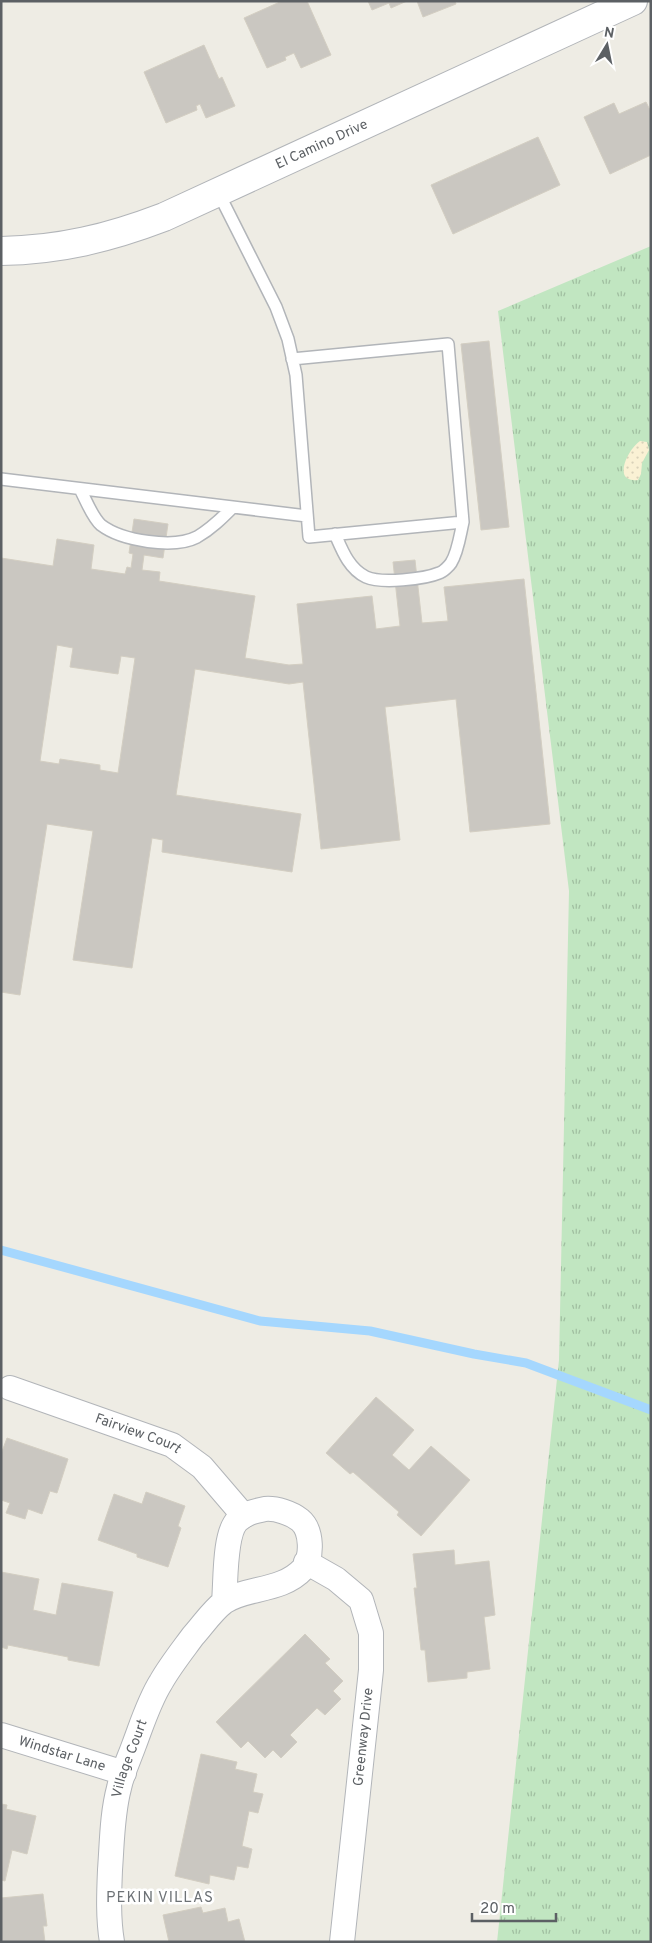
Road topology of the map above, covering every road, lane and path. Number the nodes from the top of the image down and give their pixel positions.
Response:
1 (633, 1) edge
2 (218, 192) junction
3 (1, 251) edge
4 (292, 360) junction
5 (1, 479) edge
6 (80, 488) junction
7 (233, 507) junction
8 (307, 516) junction
9 (463, 522) junction
10 (334, 534) junction
11 (10, 1388) dead end
12 (244, 1516) junction
13 (306, 1562) junction
14 (224, 1602) junction
15 (1, 1735) edge
16 (124, 1772) junction
17 (112, 1942) edge
18 (342, 1942) edge

1 - 2 street, El Camino Drive
2 - 3 street, El Camino Drive
2 - 4 lane
4 - 8 lane
4 - 9 lane
5 - 6 lane
6 - 7 lane
6 - 7 lane
7 - 8 lane
8 - 10 lane
9 - 10 lane
9 - 10 lane
11 - 12 street, Fairview Court
12 - 13 street
12 - 14 street
13 - 14 street, Village Court
13 - 18 street, Greenway Drive
14 - 16 street, Village Court
15 - 16 street, Windstar Lane
16 - 17 street, Village Court

